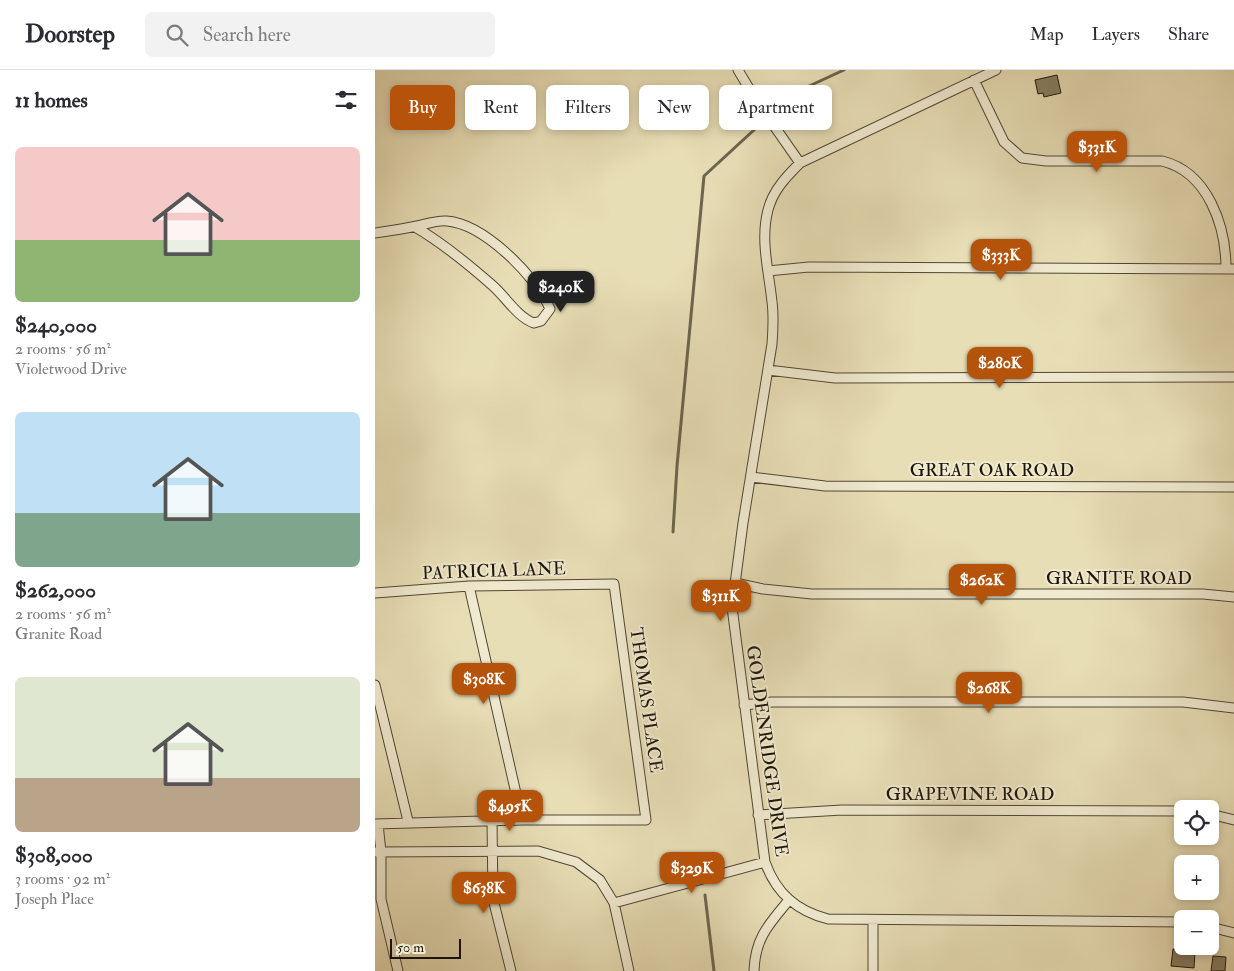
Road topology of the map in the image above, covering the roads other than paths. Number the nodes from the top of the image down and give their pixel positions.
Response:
1 (738, 70) edge
2 (996, 70) edge
3 (975, 80) junction
4 (800, 162) junction
5 (415, 227) junction
6 (375, 233) edge
7 (1230, 269) edge
8 (768, 271) junction
9 (768, 370) junction
10 (1234, 377) edge
11 (751, 477) junction
12 (1234, 487) edge
13 (735, 583) junction
14 (614, 584) joint
15 (469, 586) junction
16 (375, 593) edge
17 (1234, 597) edge
18 (375, 685) edge
19 (744, 705) junction
20 (1234, 708) edge
21 (1174, 811) edge
22 (758, 815) junction
23 (1219, 816) edge
24 (522, 820) junction
25 (1234, 820) edge
26 (409, 821) junction
27 (492, 821) junction
28 (377, 824) edge
29 (378, 852) edge
30 (491, 852) junction
31 (765, 862) junction
32 (789, 900) junction
33 (614, 903) junction
34 (873, 920) junction
35 (1174, 922) edge
36 (1219, 929) edge
37 (1234, 933) edge
38 (398, 971) edge
39 (511, 971) edge
40 (629, 971) edge
41 (754, 971) edge
42 (873, 971) edge

1 - 4 street
2 - 3 street, GOLDENRIDGE DRIVE
3 - 4 street, GOLDENRIDGE DRIVE
3 - 7 street
4 - 8 street, GOLDENRIDGE DRIVE
5 - 5 street
5 - 6 street
7 - 8 street
8 - 9 street, GOLDENRIDGE DRIVE
9 - 10 street
9 - 11 street, GOLDENRIDGE DRIVE
11 - 12 street, GREAT OAK ROAD
11 - 13 street, GOLDENRIDGE DRIVE
13 - 17 street, GRANITE ROAD
13 - 19 street, GOLDENRIDGE DRIVE
14 - 15 street, PATRICIA LANE
14 - 24 street, THOMAS PLACE
15 - 16 street, PATRICIA LANE
15 - 24 street
18 - 26 street
19 - 20 street
19 - 22 street, GOLDENRIDGE DRIVE
21 - 22 street, GRAPEVINE ROAD
22 - 31 street, GOLDENRIDGE DRIVE
23 - 25 street
24 - 27 street
26 - 27 street
26 - 28 street
27 - 30 street
28 - 29 street
29 - 30 street
29 - 38 street
30 - 33 street
30 - 39 street
31 - 32 street, GOLDENRIDGE DRIVE
31 - 33 street
32 - 34 street, GOLDENRIDGE DRIVE
32 - 41 street
33 - 40 street
34 - 35 street, GOLDENRIDGE DRIVE
34 - 42 street
36 - 37 street

